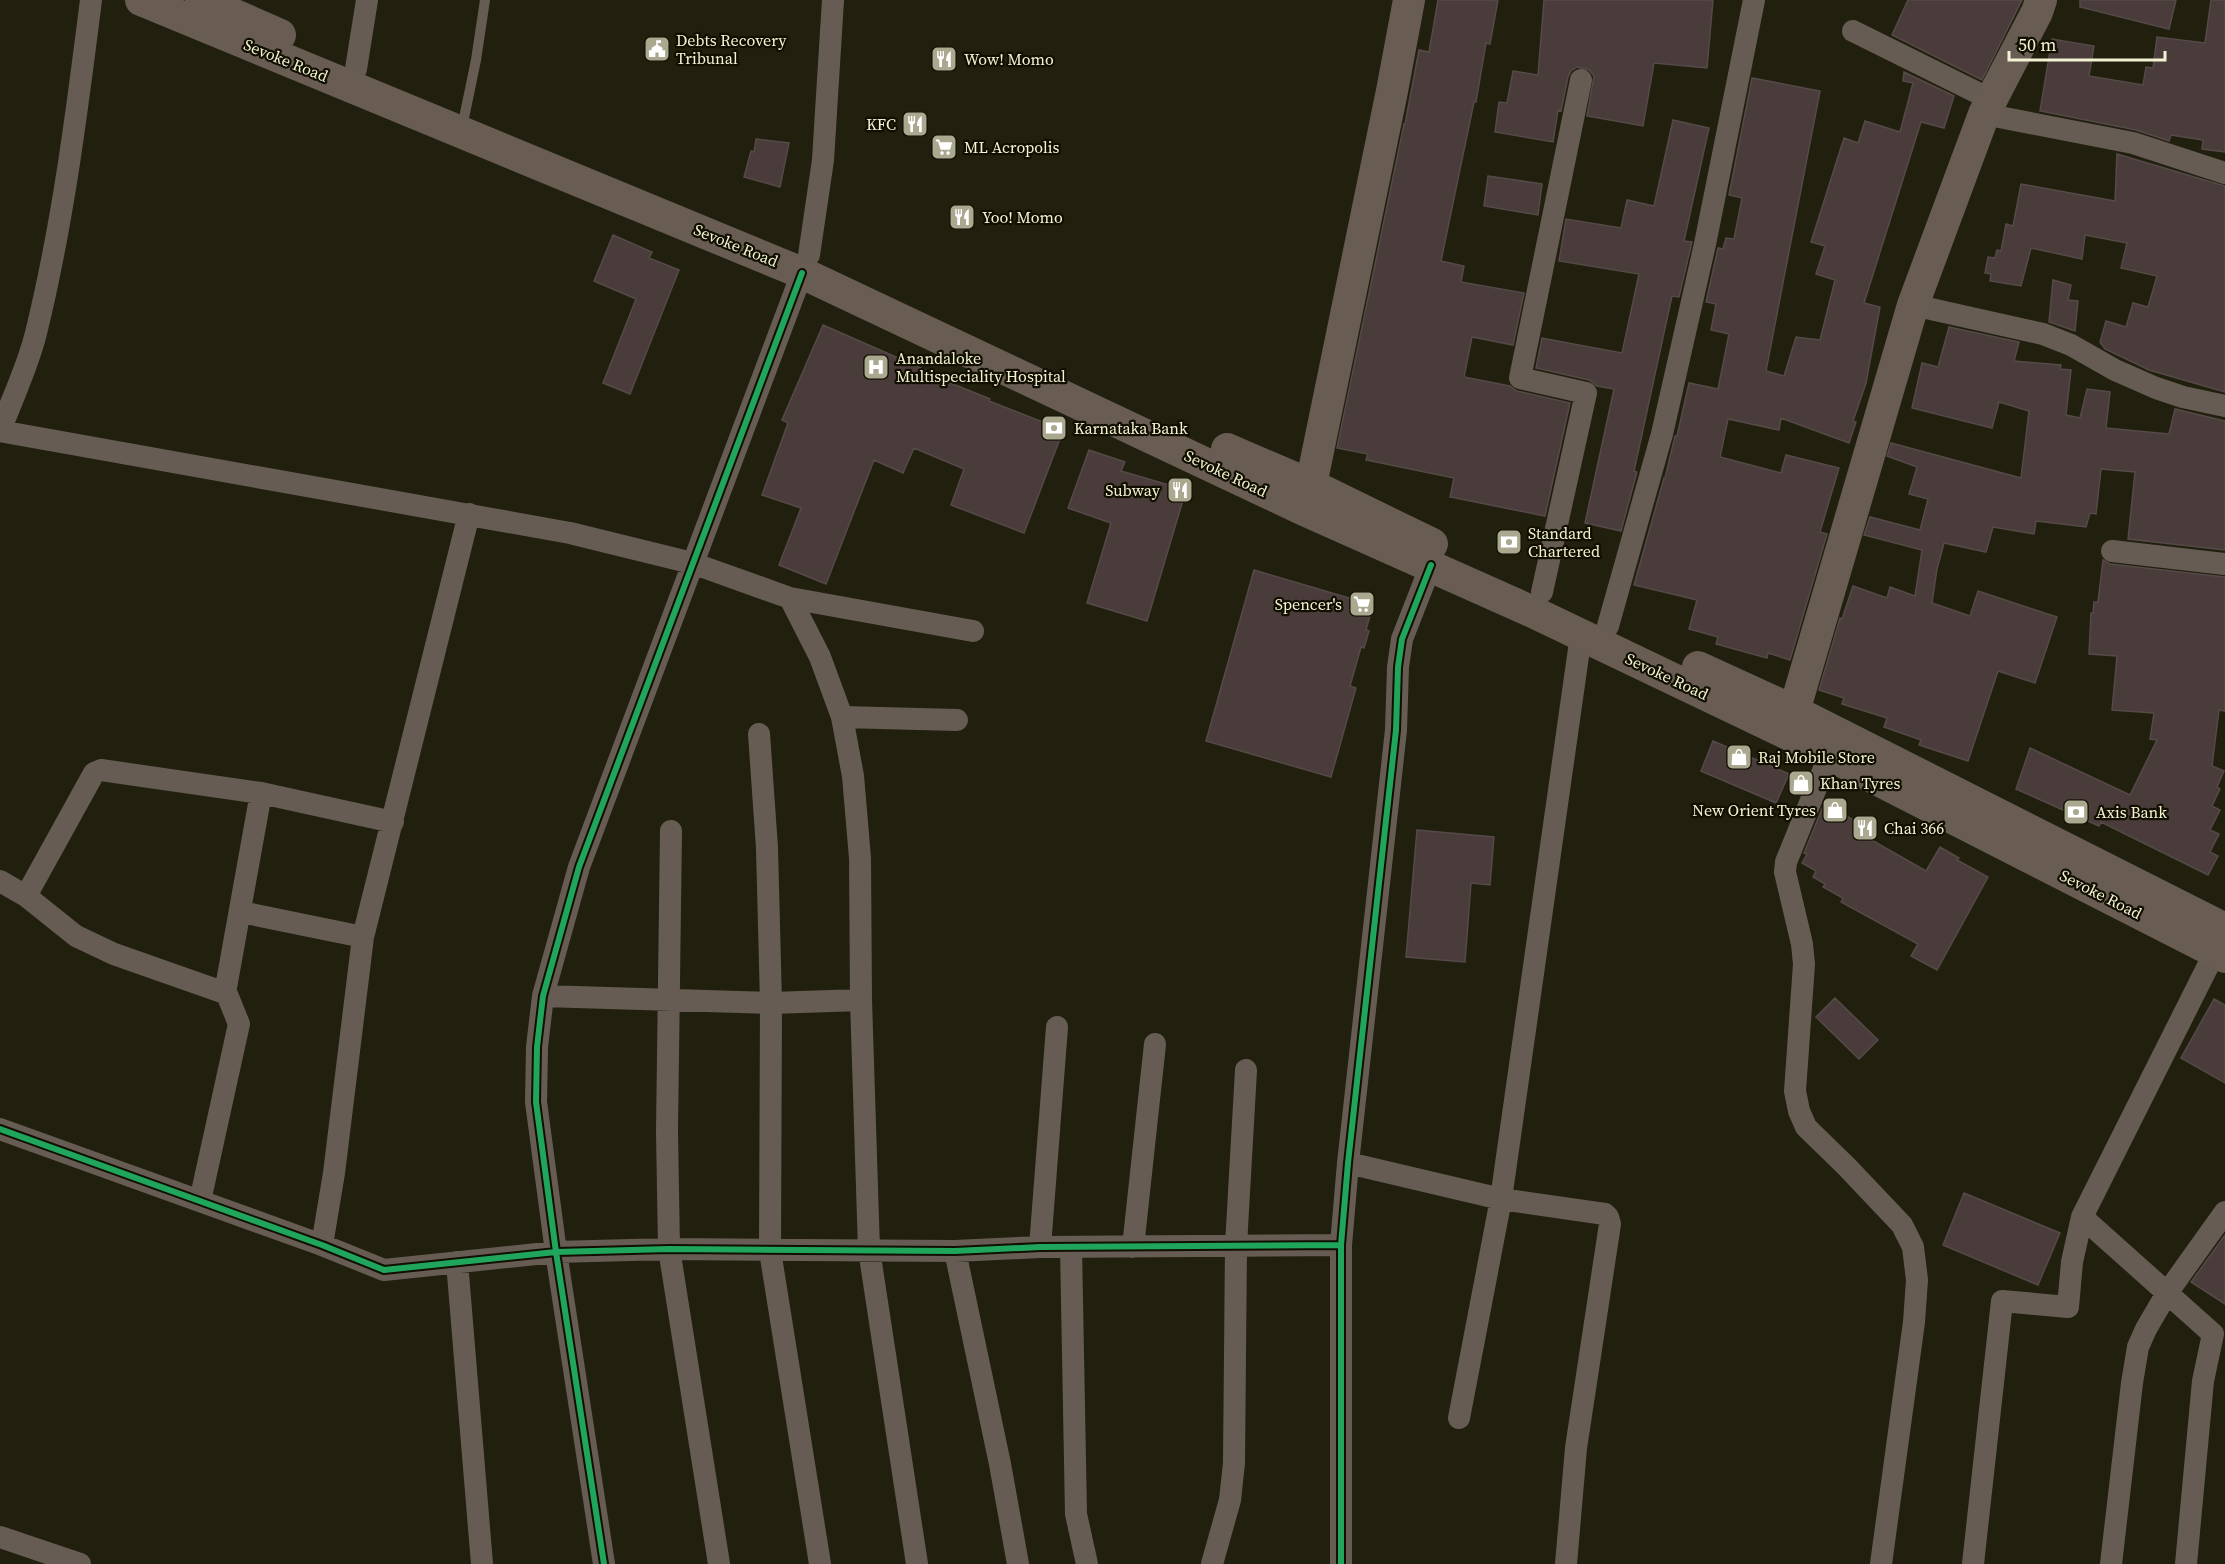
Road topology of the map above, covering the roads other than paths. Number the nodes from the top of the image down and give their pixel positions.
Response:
1 (92, 0) edge
2 (141, 0) edge
3 (201, 0) edge
4 (367, 0) edge
5 (485, 0) edge
6 (833, 0) edge
7 (1409, 0) edge
8 (1754, 0) edge
9 (2041, 0) edge
10 (1853, 31) dead end
11 (356, 69) junction
12 (1581, 80) dead end
13 (1988, 107) junction
14 (464, 118) junction
15 (2225, 173) edge
16 (806, 264) junction
17 (1913, 305) junction
18 (2225, 406) edge
19 (0, 431) edge
20 (1306, 497) junction
21 (469, 514) junction
22 (2112, 550) dead end
23 (692, 563) junction
24 (2225, 564) edge
25 (1431, 566) junction
26 (1542, 592) junction
27 (790, 598) junction
28 (1595, 630) junction
29 (973, 631) dead end
30 (842, 717) junction
31 (957, 720) dead end
32 (1791, 722) junction
33 (759, 734) dead end
34 (1829, 756) junction
35 (261, 793) junction
36 (393, 822) junction
37 (671, 831) dead end
38 (0, 881) edge
39 (26, 897) junction
40 (241, 912) junction
41 (2223, 936) edge
42 (363, 938) junction
43 (226, 992) junction
44 (543, 996) junction
45 (669, 1000) junction
46 (861, 1000) junction
47 (771, 1003) junction
48 (1057, 1028) dead end
49 (1155, 1044) dead end
50 (1246, 1070) dead end
51 (0, 1129) edge
52 (1348, 1163) junction
53 (1501, 1199) junction
54 (200, 1201) junction
55 (2225, 1212) edge
56 (2082, 1217) junction
57 (322, 1245) junction
58 (1236, 1245) junction
59 (1341, 1245) junction
60 (1134, 1246) junction
61 (1040, 1247) junction
62 (1071, 1247) junction
63 (669, 1249) junction
64 (869, 1250) junction
65 (770, 1251) junction
66 (955, 1251) junction
67 (556, 1252) junction
68 (457, 1262) junction
69 (2167, 1293) junction
70 (1459, 1418) dead end
71 (0, 1537) edge
72 (80, 1564) edge
73 (482, 1564) edge
74 (604, 1564) edge
75 (719, 1564) edge
76 (820, 1564) edge
77 (917, 1564) edge
78 (1018, 1564) edge
79 (1087, 1564) edge
80 (1212, 1564) edge
81 (1341, 1564) edge
82 (1566, 1564) edge
83 (1881, 1564) edge
84 (1973, 1564) edge
85 (2111, 1564) edge
86 (2186, 1564) edge

1 - 19 street
2 - 16 main road, Sevoke Road
3 - 11 main road, Sevoke Road
4 - 11 street
5 - 14 lane
6 - 16 street
7 - 20 main road
8 - 28 street
9 - 13 main road
10 - 13 street
11 - 14 main road, Sevoke Road
12 - 26 street
13 - 15 street
13 - 17 main road
14 - 16 main road, Sevoke Road
16 - 20 main road, Sevoke Road
16 - 23 street
17 - 18 street
17 - 32 main road
19 - 21 street
20 - 25 main road, Sevoke Road
20 - 26 main road, Sevoke Road
21 - 23 street
21 - 36 street
22 - 24 street
23 - 27 street
23 - 44 street
25 - 28 main road, Sevoke Road
25 - 52 street
26 - 28 main road, Sevoke Road
27 - 29 street
27 - 30 street
28 - 32 main road, Sevoke Road
28 - 53 street
30 - 31 street
30 - 46 street
32 - 34 main road, Sevoke Road
32 - 41 main road, Sevoke Road
33 - 47 street
34 - 41 main road, Sevoke Road
34 - 83 street
35 - 36 street
35 - 39 street
35 - 40 street
36 - 42 street
37 - 45 street
38 - 39 street
39 - 43 street
40 - 42 street
40 - 43 street
41 - 56 street
42 - 57 street
43 - 54 street
44 - 45 street
44 - 67 street
45 - 47 street
45 - 63 street
46 - 47 street
46 - 64 street
47 - 65 street
48 - 61 street
49 - 60 street
50 - 58 street
51 - 54 street
52 - 53 street
52 - 59 street
53 - 70 street
53 - 82 street
54 - 57 street
55 - 69 street
56 - 69 street
56 - 84 street
57 - 68 street
58 - 59 street
58 - 60 street
58 - 80 street
59 - 81 street
60 - 62 street
61 - 62 street
61 - 66 street
62 - 79 street
63 - 65 street
63 - 67 street
63 - 75 street
64 - 65 street
64 - 66 street
64 - 77 street
65 - 76 street
66 - 78 street
67 - 68 street
67 - 74 street
68 - 73 street
69 - 85 street
69 - 86 street
71 - 72 street

